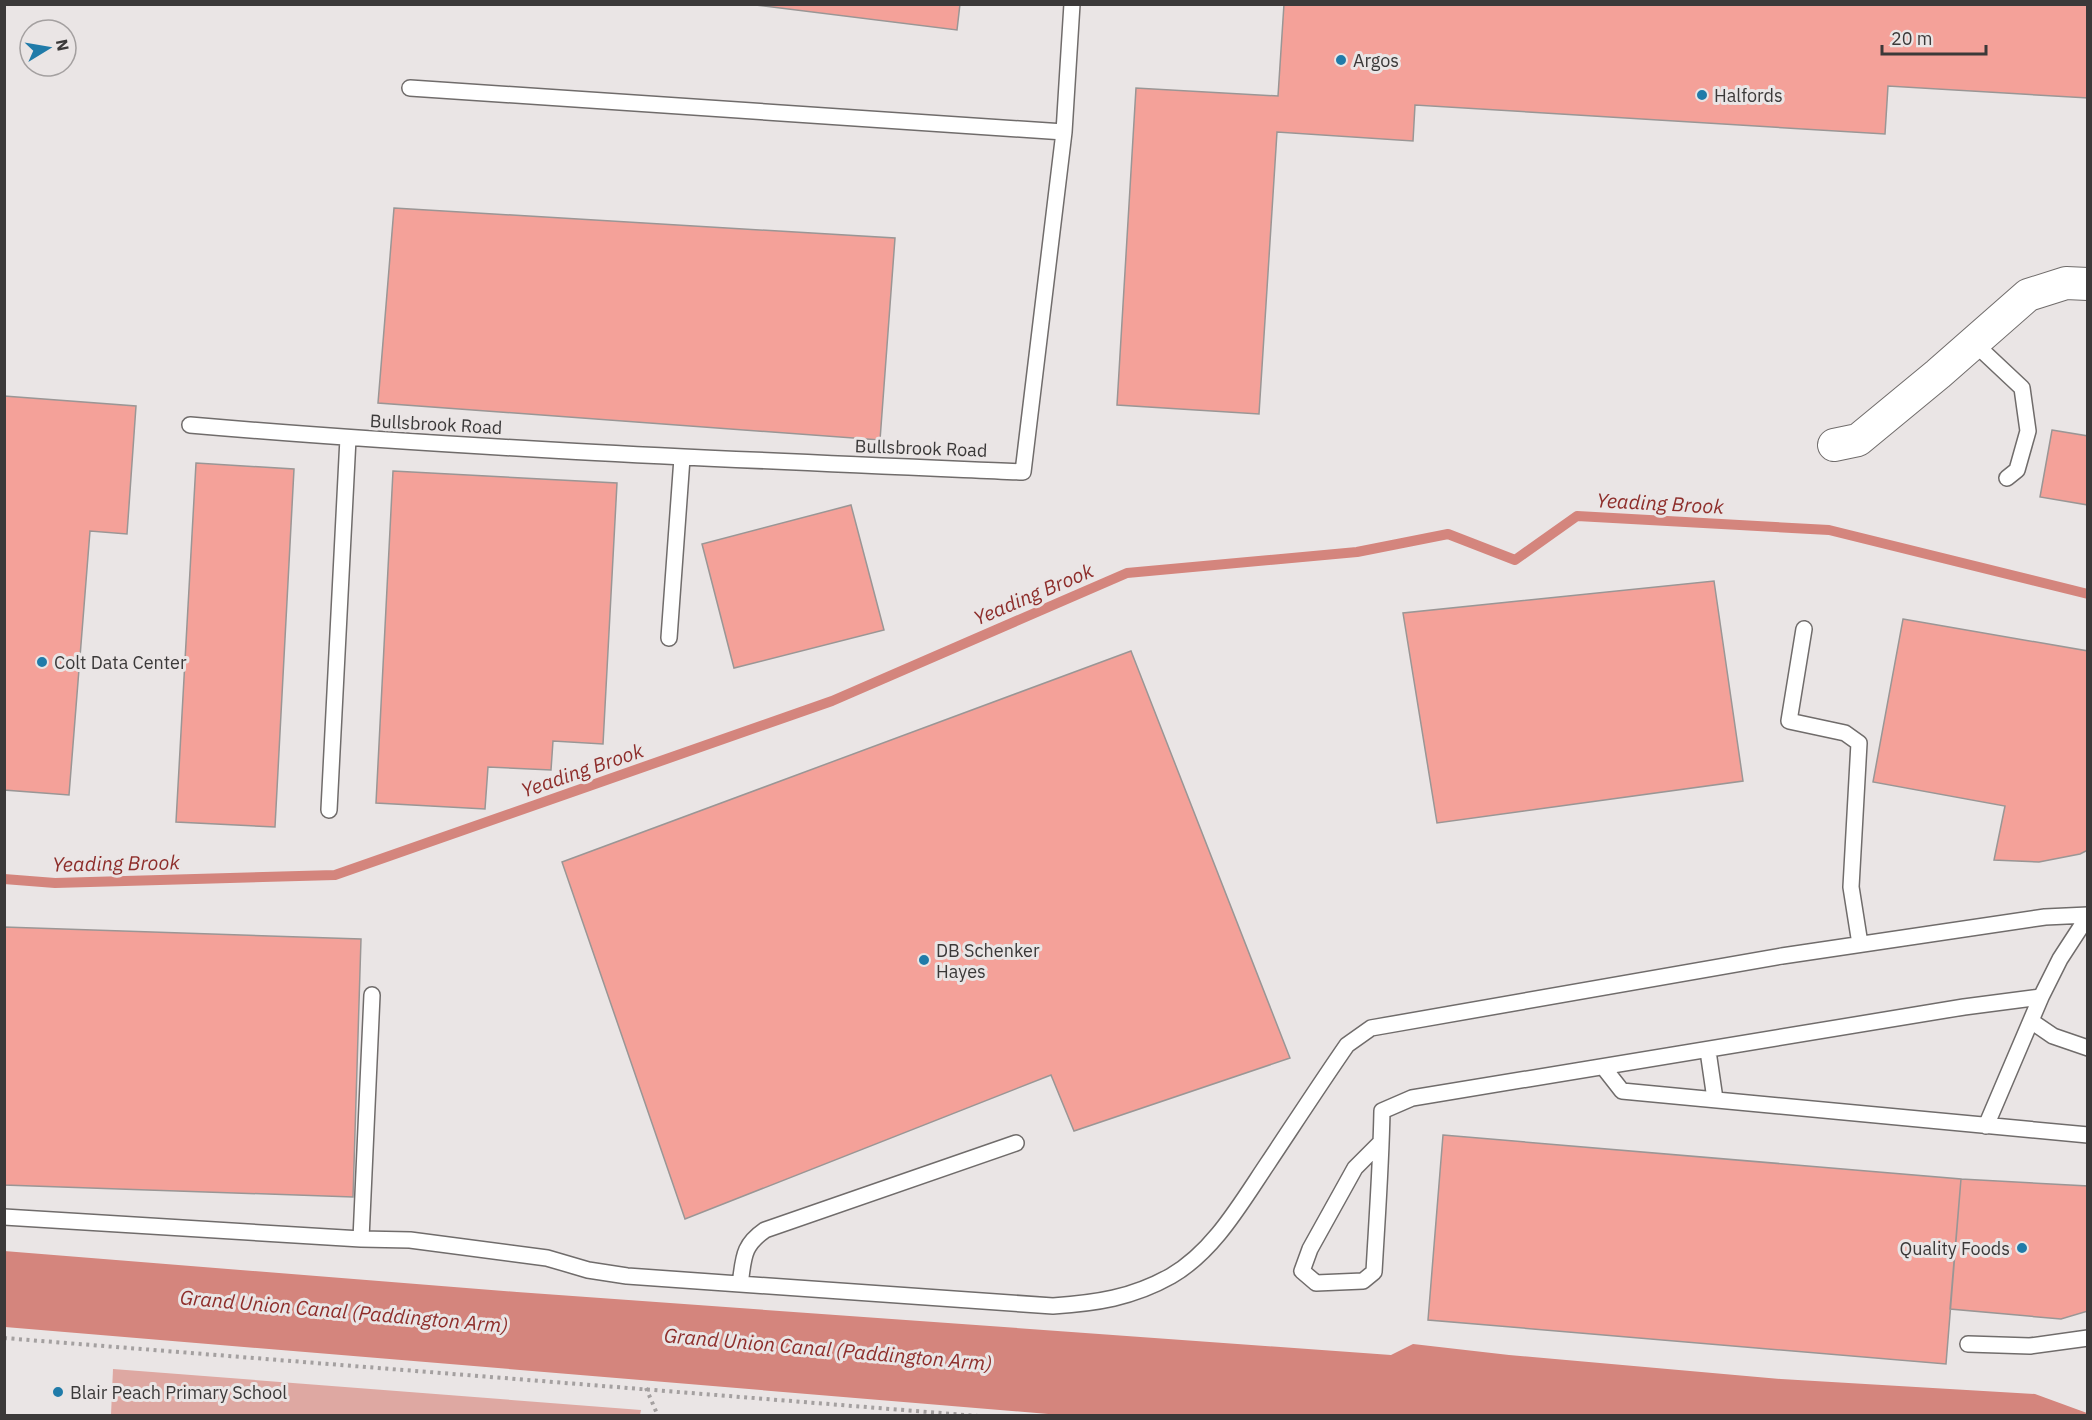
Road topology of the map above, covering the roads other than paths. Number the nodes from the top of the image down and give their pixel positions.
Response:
1 (1072, 4) edge
2 (410, 88) dead end
3 (1064, 132) junction
4 (2088, 284) edge
5 (1973, 342) junction
6 (190, 425) dead end
7 (348, 438) junction
8 (1834, 445) dead end
9 (682, 458) junction
10 (2007, 478) dead end
11 (1804, 629) dead end
12 (669, 638) dead end
13 (329, 810) dead end
14 (2088, 916) edge
15 (1860, 944) junction
16 (372, 995) dead end
17 (2041, 997) junction
18 (2031, 1021) junction
19 (2088, 1048) edge
20 (1708, 1051) junction
21 (1604, 1068) junction
22 (1715, 1099) junction
23 (1986, 1126) junction
24 (2088, 1135) edge
25 (1381, 1142) junction
26 (1016, 1143) dead end
27 (4, 1217) edge
28 (361, 1239) junction
29 (740, 1284) junction
30 (2088, 1338) edge
31 (1968, 1344) dead end

1 - 3 lane, Bullsbrook Road
2 - 3 lane
3 - 9 lane, Bullsbrook Road
4 - 5 street
5 - 8 street
5 - 10 lane
6 - 7 lane, Bullsbrook Road
7 - 9 lane, Bullsbrook Road
7 - 13 lane, Bullsbrook Road
9 - 12 lane
11 - 15 lane
14 - 15 lane
14 - 17 lane
15 - 29 lane
16 - 28 lane
17 - 18 lane
17 - 20 lane
18 - 19 lane
18 - 23 lane
20 - 21 lane
20 - 22 lane
21 - 22 lane
21 - 25 lane
22 - 23 lane
23 - 24 lane
25 - 25 lane
26 - 29 lane
27 - 28 lane
28 - 29 lane
30 - 31 lane

